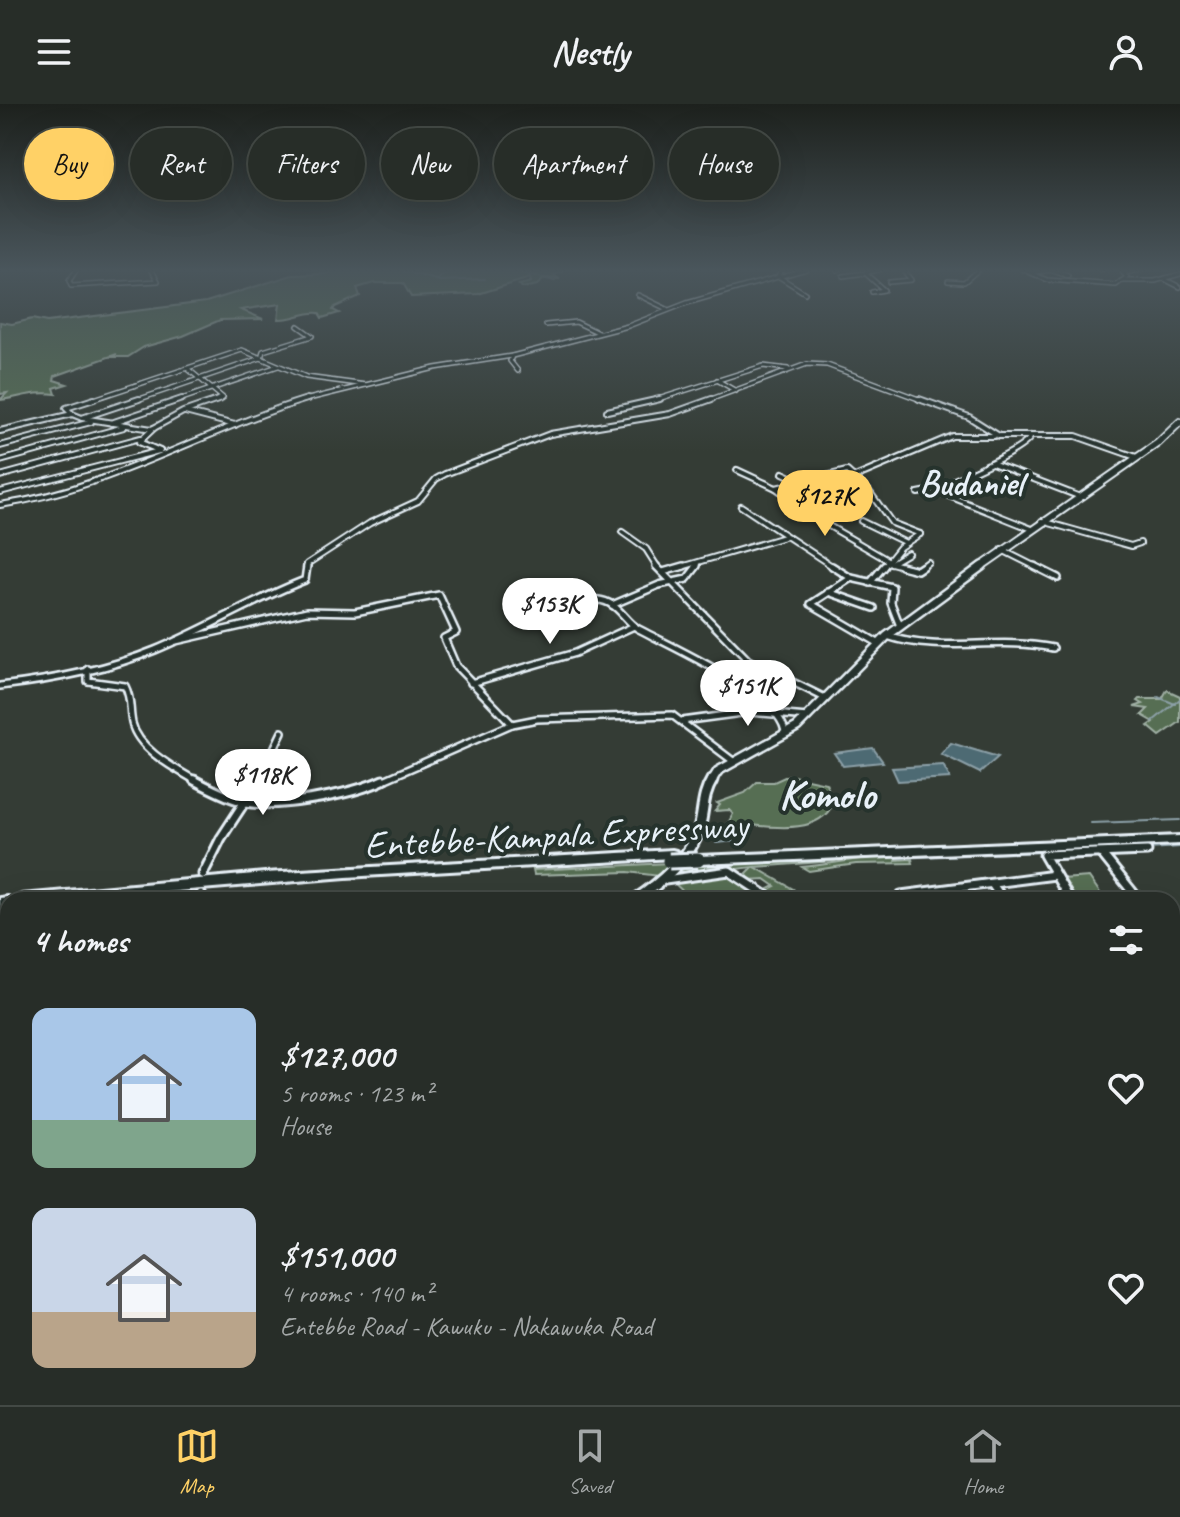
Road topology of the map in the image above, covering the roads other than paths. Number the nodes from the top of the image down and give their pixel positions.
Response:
1 (303, 330) edge
2 (592, 330) edge
3 (612, 330) edge
4 (599, 333) junction
5 (512, 356) junction
6 (261, 358) junction
7 (278, 366) junction
8 (188, 369) junction
9 (792, 369) junction
10 (518, 371) dead end
11 (197, 379) junction
12 (717, 380) junction
13 (371, 385) junction
14 (211, 388) junction
15 (736, 391) junction
16 (607, 411) dead end
17 (183, 412) junction
18 (72, 414) junction
19 (82, 418) junction
20 (94, 421) junction
21 (110, 423) junction
22 (235, 425) junction
23 (128, 426) junction
24 (1178, 426) edge
25 (154, 428) junction
26 (0, 431) edge
27 (999, 436) junction
28 (1031, 436) junction
29 (140, 438) junction
30 (0, 446) edge
31 (159, 451) junction
32 (171, 454) junction
33 (1136, 457) junction
34 (0, 461) edge
35 (992, 463) junction
36 (737, 470) dead end
37 (783, 473) dead end
38 (0, 476) edge
39 (855, 477) junction
40 (798, 480) junction
41 (776, 488) junction
42 (934, 490) junction
43 (3, 492) edge
44 (918, 493) dead end
45 (1078, 496) junction
46 (15, 503) junction
47 (0, 505) edge
48 (741, 506) dead end
49 (861, 521) dead end
50 (1042, 521) junction
51 (1032, 529) junction
52 (622, 532) dead end
53 (784, 537) junction
54 (906, 543) junction
55 (1140, 543) dead end
56 (1002, 550) junction
57 (908, 553) dead end
58 (928, 562) dead end
59 (889, 563) junction
60 (698, 564) junction
61 (663, 572) junction
62 (851, 578) junction
63 (1058, 578) dead end
64 (673, 582) junction
65 (870, 583) junction
66 (828, 592) junction
67 (612, 605) junction
68 (874, 608) dead end
69 (548, 610) dead end
70 (634, 626) junction
71 (900, 626) junction
72 (887, 636) junction
73 (176, 641) junction
74 (878, 643) junction
75 (1053, 648) dead end
76 (88, 669) junction
77 (471, 683) junction
78 (0, 686) edge
79 (825, 698) junction
80 (776, 712) junction
81 (808, 717) junction
82 (682, 721) junction
83 (512, 724) junction
84 (282, 732) dead end
85 (785, 734) junction
86 (733, 761) junction
87 (244, 802) junction
88 (1180, 833) edge
89 (1180, 840) edge
90 (1147, 851) dead end
91 (1102, 854) junction
92 (698, 857) junction
93 (670, 858) junction
94 (203, 874) dead end
95 (1055, 875) junction
96 (665, 880) junction
97 (992, 884) junction
98 (106, 892) edge
99 (171, 892) edge
100 (647, 892) edge
101 (761, 892) edge
102 (926, 892) edge
103 (998, 892) edge
104 (1065, 892) edge
105 (1133, 892) edge

1 - 6 street
2 - 4 street
3 - 4 street
4 - 5 street
5 - 10 street
5 - 13 street
6 - 7 street
6 - 8 street
6 - 11 street
7 - 13 street
7 - 14 street
8 - 11 street
8 - 18 street
9 - 12 street
9 - 15 street
9 - 27 street
11 - 14 street
11 - 19 street
12 - 15 street
12 - 16 street
13 - 22 street
14 - 17 street
14 - 21 street
15 - 73 street
17 - 22 street
17 - 25 street
18 - 19 street
18 - 26 street
19 - 20 street
20 - 21 street
20 - 30 street
21 - 23 street
22 - 32 street
23 - 25 street
23 - 34 street
24 - 33 main road
25 - 29 street
27 - 28 street
27 - 39 street
28 - 33 street
28 - 35 street
29 - 31 street
29 - 38 street
31 - 32 street
31 - 43 street
32 - 46 street
33 - 45 main road
35 - 42 street
35 - 45 street
36 - 41 street
37 - 40 street
39 - 40 street
39 - 54 street
40 - 41 street
41 - 59 street
42 - 44 street
42 - 51 street
43 - 46 street
45 - 50 main road
46 - 47 street
48 - 53 street
49 - 54 street
50 - 51 main road
50 - 55 street
51 - 56 main road
52 - 61 street
53 - 60 street
53 - 62 street
54 - 59 street
56 - 63 street
56 - 71 main road
57 - 59 street
58 - 59 street
59 - 65 street
60 - 61 street
60 - 64 street
61 - 64 street
62 - 65 street
62 - 66 street
64 - 67 street
64 - 79 street
65 - 71 street
66 - 68 street
66 - 74 street
67 - 69 street
67 - 70 street
70 - 77 street
70 - 80 street
71 - 72 main road
72 - 74 main road
72 - 75 street
73 - 76 street
73 - 77 street
74 - 79 main road
76 - 78 street
76 - 87 street
77 - 83 street
79 - 81 main road
80 - 81 street
80 - 82 street
80 - 85 street
81 - 85 main road
82 - 83 street
82 - 86 street
83 - 87 street
84 - 87 street
85 - 86 main road
86 - 96 main road
87 - 94 street
88 - 92 highway, Entebbe-Kampala Expressway
89 - 92 highway, Entebbe-Kampala Expressway
90 - 91 street
91 - 95 street
91 - 105 street
92 - 93 highway, Entebbe-Kampala Expressway, bridge
93 - 98 highway, Entebbe-Kampala Expressway
93 - 99 highway, Entebbe-Kampala Expressway
95 - 97 street
95 - 104 street
96 - 100 main road
96 - 101 street
97 - 102 street
97 - 103 street

